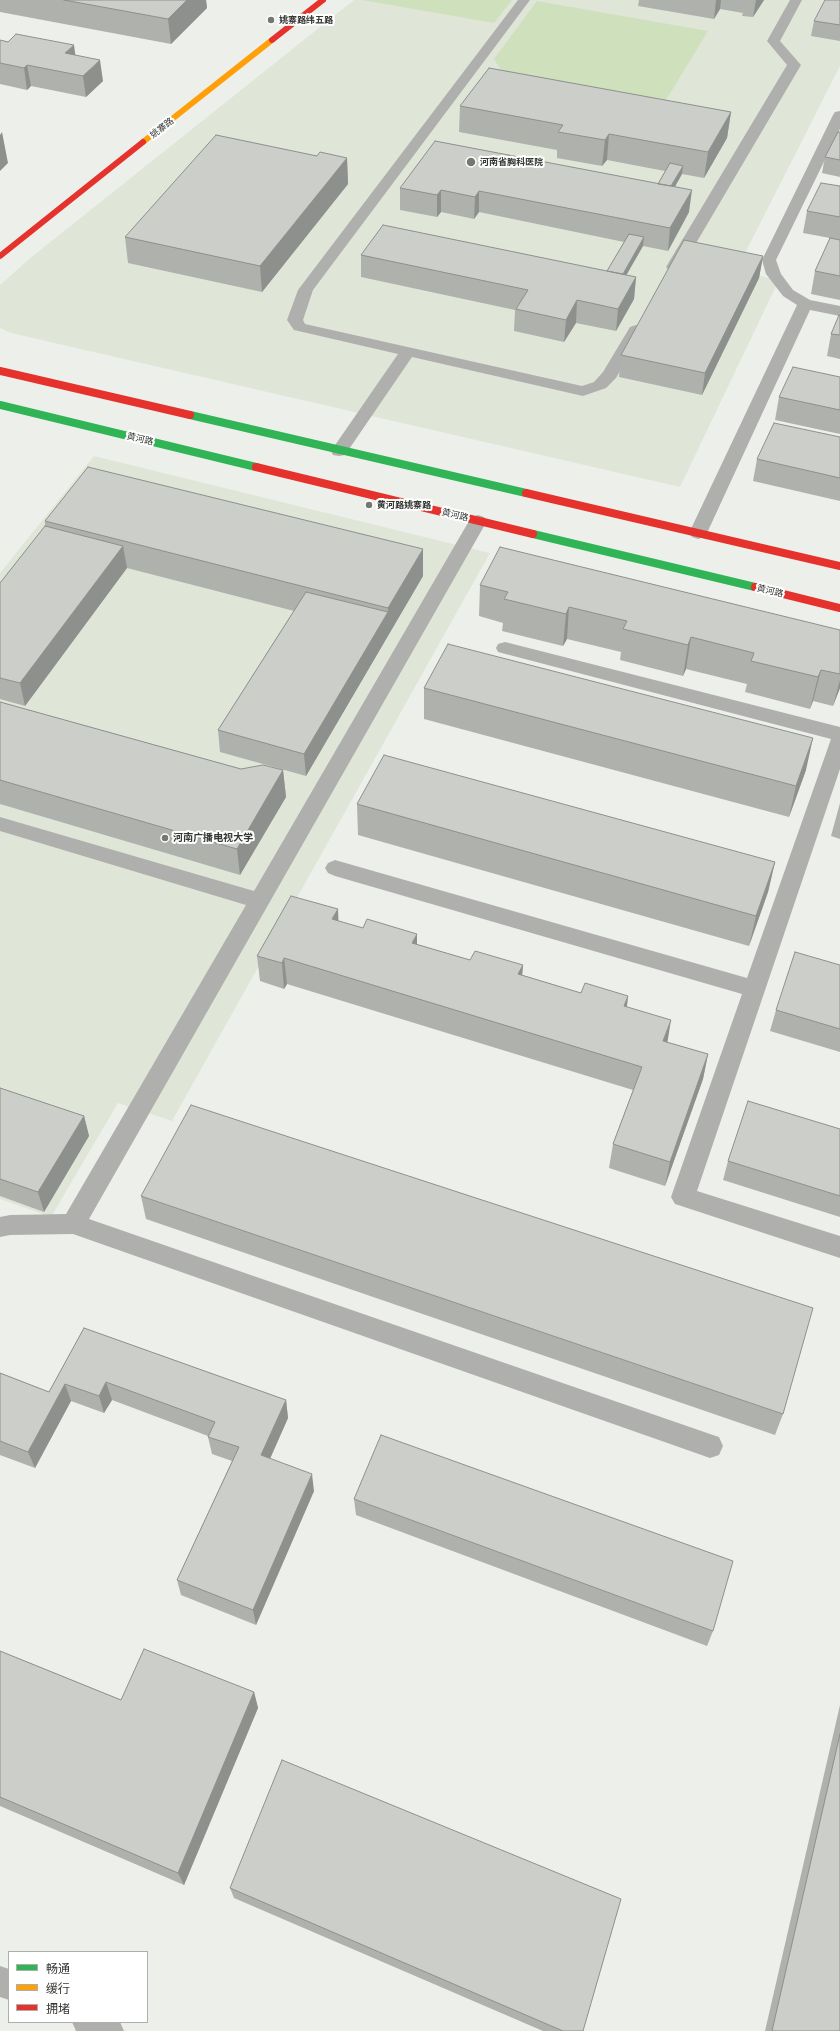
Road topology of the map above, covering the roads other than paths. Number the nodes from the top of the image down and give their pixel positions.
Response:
1 (323, 0) edge
2 (524, 0) edge
3 (796, 0) edge
4 (839, 118) edge
5 (0, 256) edge
6 (666, 281) edge
7 (805, 304) junction
8 (840, 311) edge
9 (642, 321) edge
10 (408, 352) junction
11 (0, 371) edge
12 (0, 406) edge
13 (339, 451) junction
14 (478, 521) junction
15 (698, 533) junction
16 (840, 566) edge
17 (840, 608) edge
18 (505, 648) dead end
19 (840, 734) edge
20 (840, 740) edge
21 (0, 824) edge
22 (335, 868) dead end
23 (259, 901) junction
24 (754, 989) junction
25 (73, 1224) junction
26 (0, 1227) edge
27 (840, 1247) edge
28 (710, 1446) dead end
29 (90, 2023) edge
30 (108, 2031) edge

1 - 5 main road, 姚寨路
2 - 10 street
3 - 6 street
4 - 7 street
7 - 8 street
7 - 15 street
9 - 10 street
10 - 13 street
11 - 13 main road
12 - 14 main road, 黄河路
13 - 15 main road
14 - 17 main road, 黄河路
14 - 23 street
15 - 16 main road
18 - 19 street
20 - 24 street
21 - 23 street
22 - 24 street
23 - 25 street
24 - 27 street
25 - 26 street
25 - 28 street
29 - 30 street

